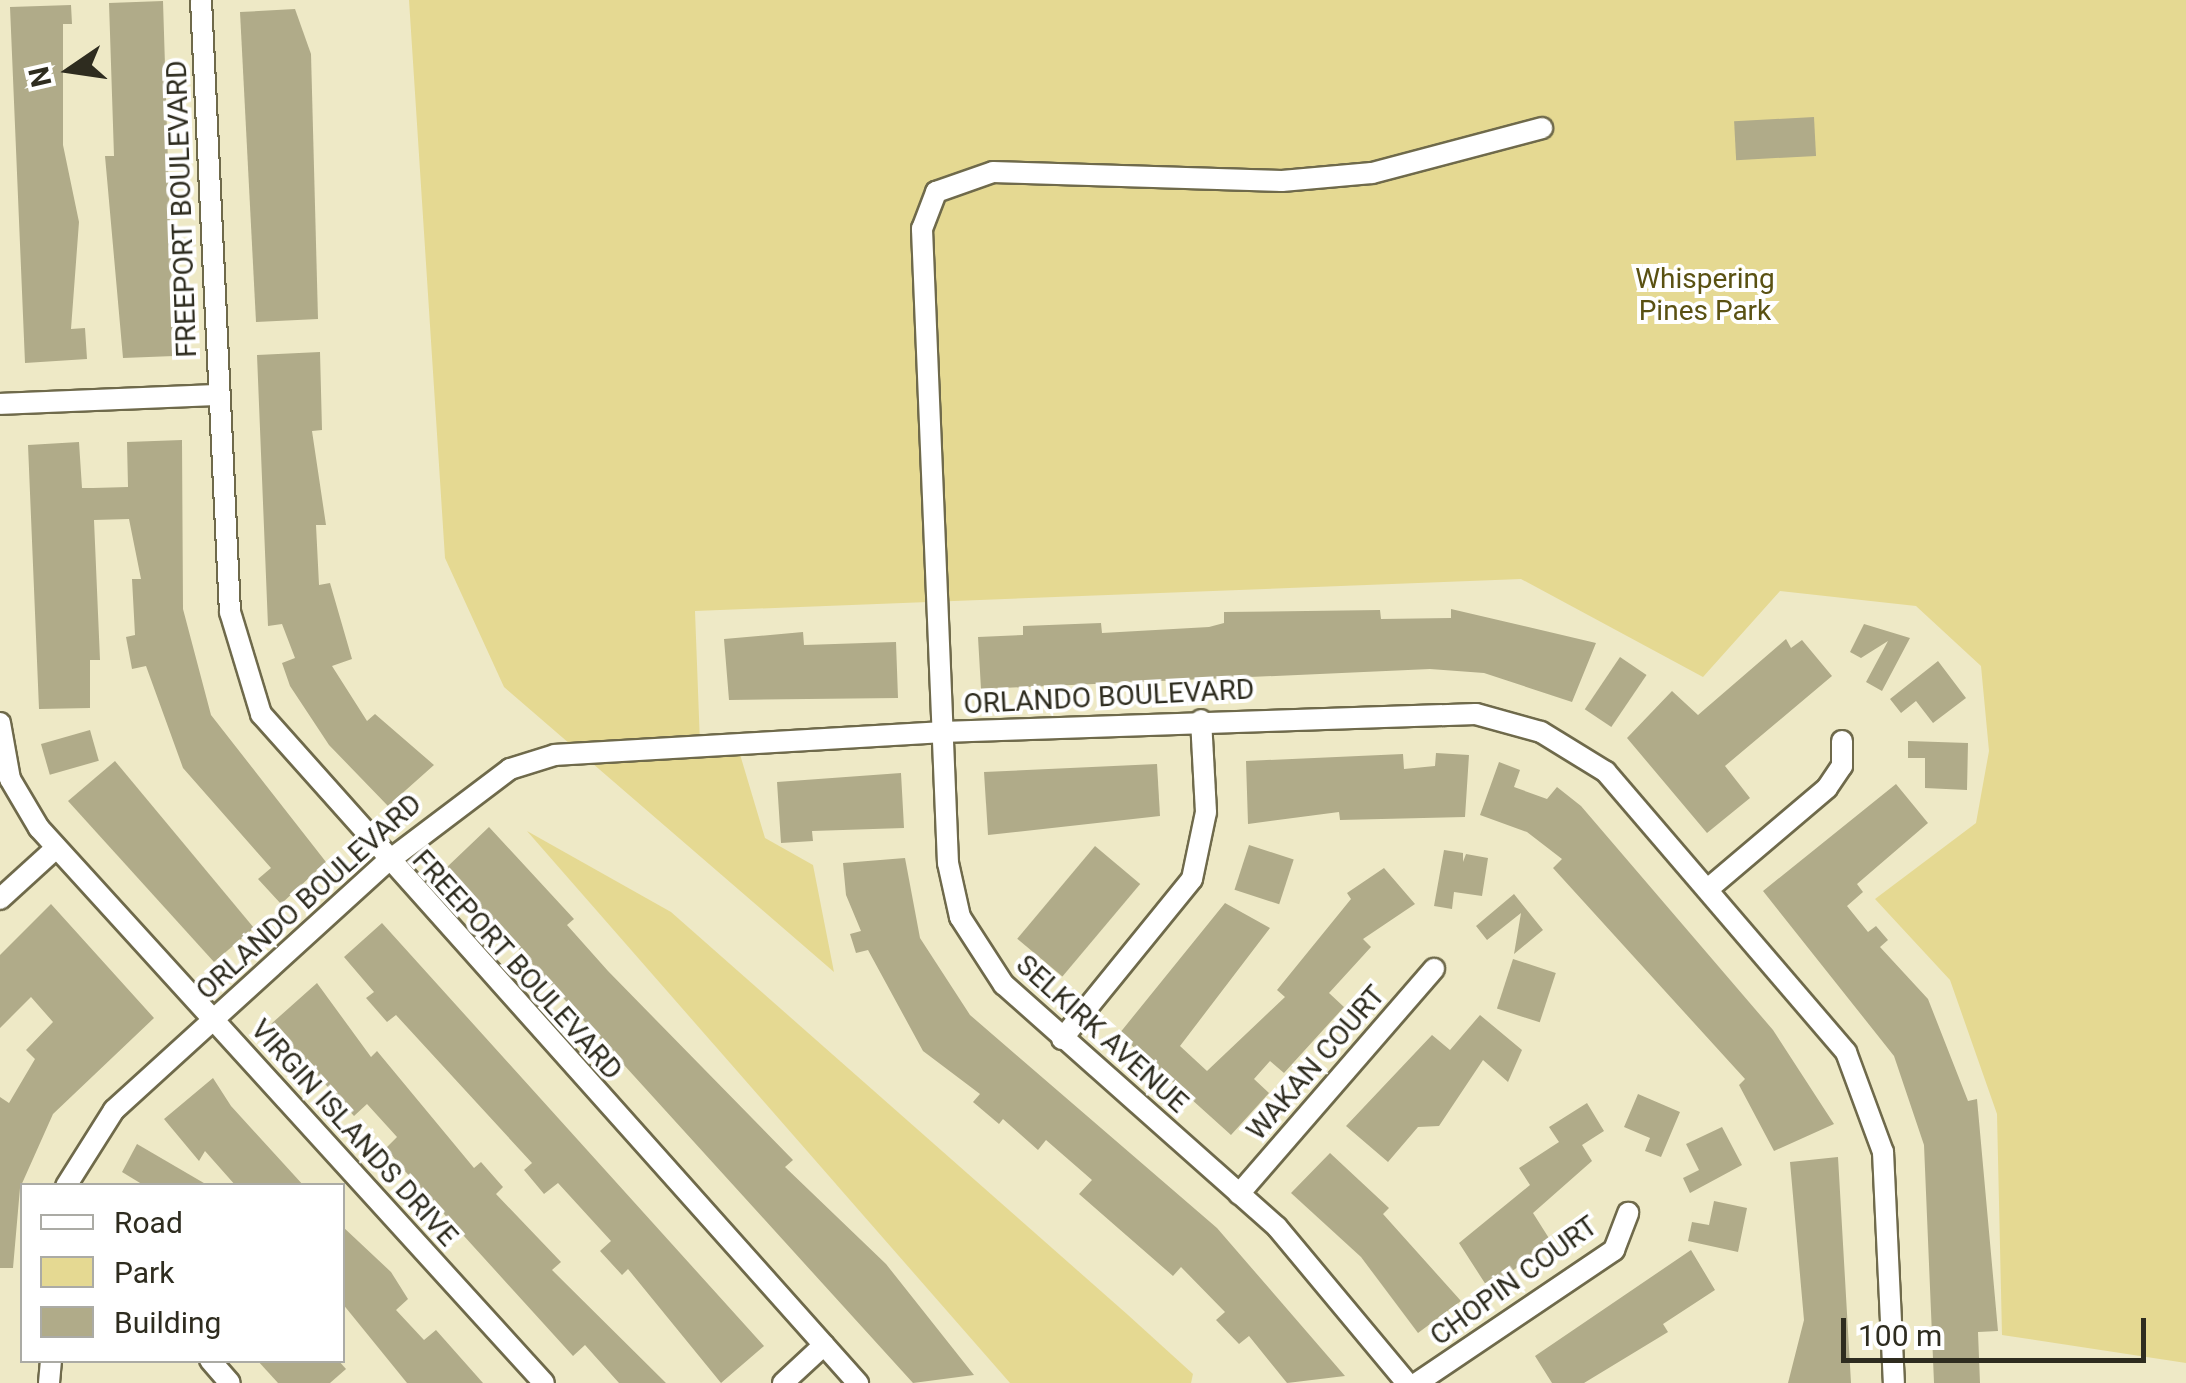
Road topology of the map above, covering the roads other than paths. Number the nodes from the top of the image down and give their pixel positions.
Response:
1 (201, 0) edge
2 (1542, 128) dead end
3 (218, 394) junction
4 (0, 404) edge
5 (1202, 720) junction
6 (0, 723) edge
7 (942, 732) junction
8 (1842, 741) dead end
9 (56, 848) junction
10 (387, 862) junction
11 (1708, 889) junction
12 (0, 899) edge
13 (1434, 969) dead end
14 (214, 1019) junction
15 (1062, 1039) junction
16 (68, 1183) edge
17 (1239, 1194) junction
18 (1628, 1213) dead end
19 (824, 1345) junction
20 (213, 1363) edge
21 (230, 1383) edge
22 (544, 1383) edge
23 (783, 1383) edge
24 (858, 1383) edge
25 (1407, 1383) edge
26 (1417, 1383) edge
27 (1894, 1383) edge

1 - 3 street, FREEPORT BOULEVARD
2 - 7 street, SELKIRK AVENUE
3 - 4 street
3 - 10 street, FREEPORT BOULEVARD
5 - 7 street, ORLANDO BOULEVARD
5 - 11 street, ORLANDO BOULEVARD
5 - 15 street
6 - 9 street, VIRGIN ISLANDS DRIVE
7 - 10 street, ORLANDO BOULEVARD
7 - 15 street, SELKIRK AVENUE
8 - 11 street
9 - 12 street
9 - 14 street, VIRGIN ISLANDS DRIVE
10 - 14 street, ORLANDO BOULEVARD
10 - 19 street, FREEPORT BOULEVARD
11 - 27 street, ORLANDO BOULEVARD
13 - 17 street, WAKAN COURT
14 - 16 street, ORLANDO BOULEVARD
14 - 22 street, VIRGIN ISLANDS DRIVE
15 - 17 street, SELKIRK AVENUE
17 - 25 street, SELKIRK AVENUE
18 - 26 street, CHOPIN COURT
19 - 23 street
19 - 24 street, FREEPORT BOULEVARD
20 - 21 street

